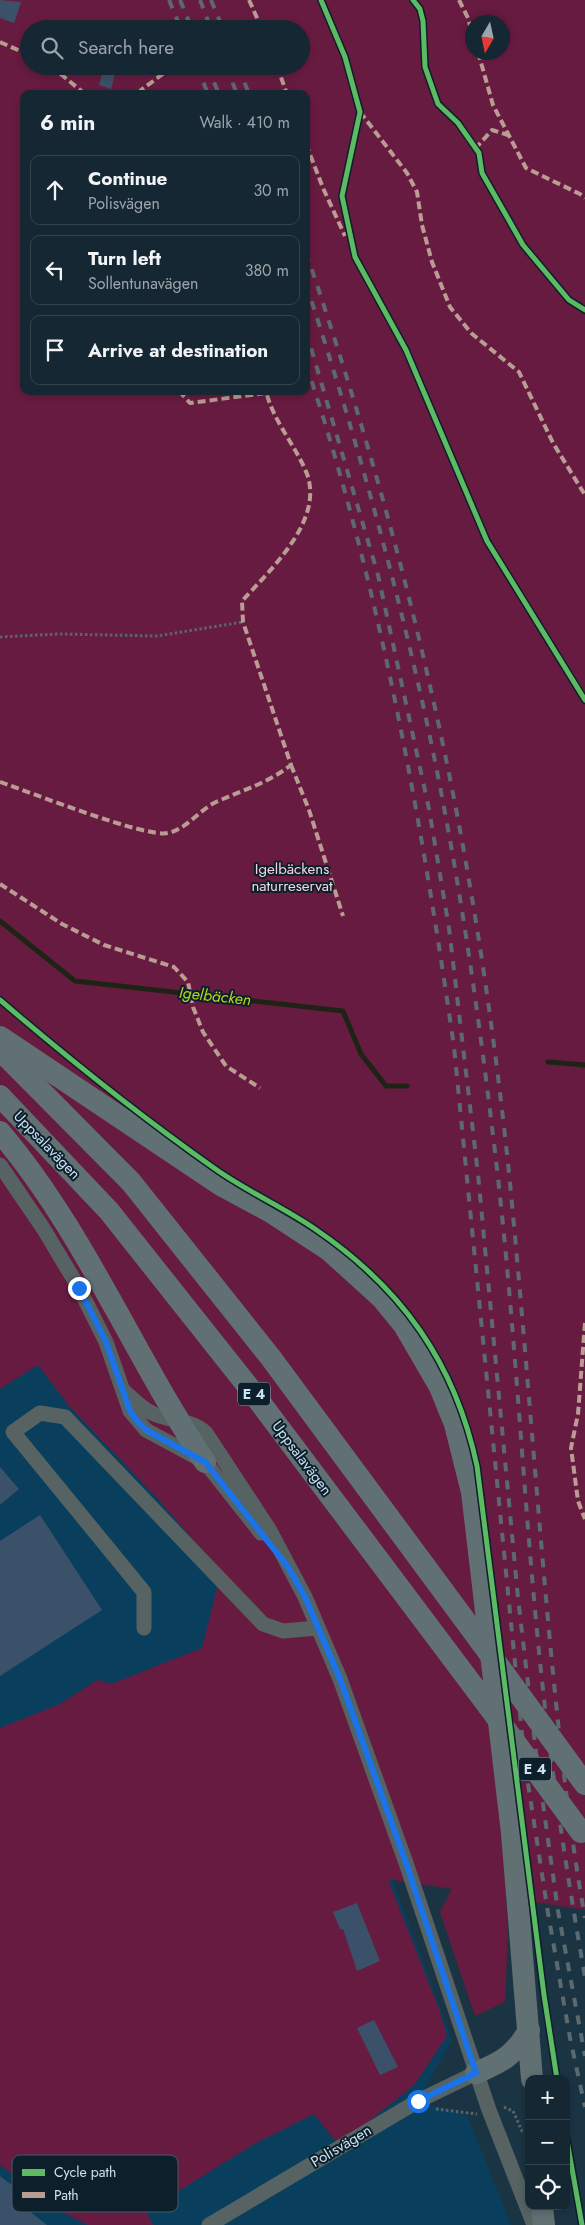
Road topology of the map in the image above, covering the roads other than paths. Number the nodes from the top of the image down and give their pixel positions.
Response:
1 (0, 1037) edge
2 (0, 1050) edge
3 (0, 1096) edge
4 (0, 1132) edge
5 (0, 1165) edge
6 (123, 1390) junction
7 (177, 1420) junction
8 (205, 1462) junction
9 (288, 1567) junction
10 (144, 1628) dead end
11 (318, 1628) junction
12 (579, 1776) edge
13 (583, 1835) edge
14 (530, 2030) junction
15 (476, 2073) junction
16 (532, 2075) edge
17 (542, 2210) edge
18 (209, 2225) edge
19 (534, 2225) edge
20 (544, 2225) edge

1 - 14 highway
2 - 12 highway, E 4, bridge
3 - 13 highway, Uppsalavägen / E 4, bridge
4 - 7 highway
5 - 6 street
6 - 7 street
6 - 8 street
7 - 8 highway
7 - 9 street
8 - 9 street
9 - 11 street
10 - 11 street
11 - 15 street
14 - 15 highway
14 - 16 highway
15 - 18 street, Polisvägen
15 - 19 street
17 - 20 highway

